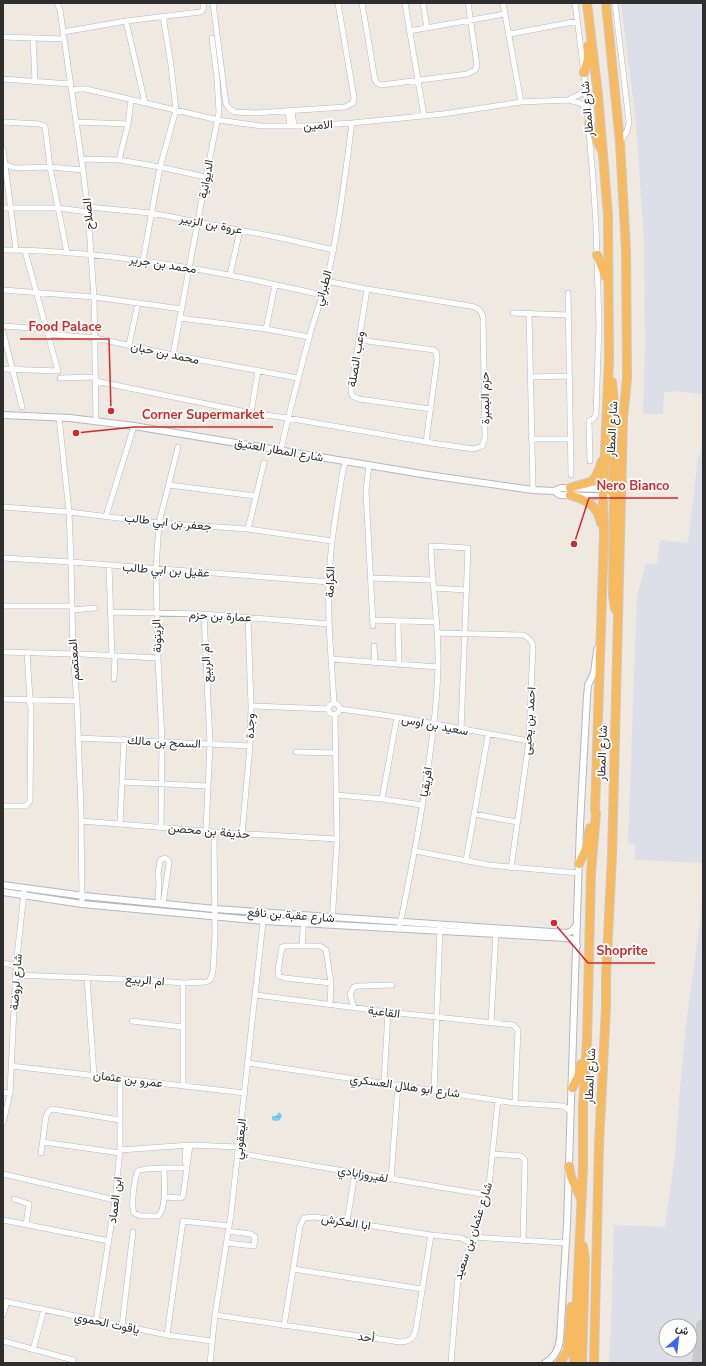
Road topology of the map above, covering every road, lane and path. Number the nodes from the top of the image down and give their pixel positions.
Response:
1 (57, 3) edge
2 (61, 3) edge
3 (204, 3) edge
4 (213, 3) edge
5 (338, 3) edge
6 (362, 3) edge
7 (405, 3) edge
8 (423, 3) edge
9 (468, 3) edge
10 (503, 3) edge
11 (575, 3) edge
12 (587, 3) edge
13 (606, 3) edge
14 (615, 3) edge
15 (60, 10) junction
16 (505, 14) junction
17 (163, 16) junction
18 (126, 21) junction
19 (470, 21) junction
20 (578, 21) junction
21 (427, 28) junction
22 (409, 31) junction
23 (63, 32) junction
24 (510, 34) junction
25 (591, 35) junction
26 (3, 37) edge
27 (33, 38) junction
28 (212, 38) dead end
29 (64, 39) junction
30 (584, 73) junction
31 (3, 80) edge
32 (418, 80) junction
33 (35, 81) junction
34 (70, 84) junction
35 (71, 91) junction
36 (586, 91) junction
37 (131, 100) junction
38 (568, 100) junction
39 (521, 102) junction
40 (145, 103) junction
41 (176, 110) junction
42 (290, 111) junction
43 (588, 113) junction
44 (424, 116) junction
45 (218, 120) junction
46 (3, 122) edge
47 (77, 122) junction
48 (352, 123) junction
49 (589, 123) junction
50 (128, 124) junction
51 (292, 126) junction
52 (620, 144) junction
53 (3, 149) edge
54 (603, 152) junction
55 (81, 159) junction
56 (119, 160) junction
57 (4, 164) edge
58 (50, 167) junction
59 (160, 167) junction
60 (83, 170) junction
61 (206, 177) junction
62 (3, 208) edge
63 (10, 208) junction
64 (58, 208) junction
65 (88, 210) junction
66 (151, 213) junction
67 (198, 221) junction
68 (240, 230) junction
69 (3, 250) edge
70 (16, 250) junction
71 (334, 250) junction
72 (25, 251) junction
73 (67, 253) junction
74 (91, 254) junction
75 (597, 255) junction
76 (143, 260) junction
77 (190, 268) junction
78 (230, 275) junction
79 (608, 281) junction
80 (326, 282) junction
81 (275, 285) junction
82 (3, 290) edge
83 (367, 290) junction
84 (37, 292) junction
85 (568, 293) dead end
86 (322, 295) junction
87 (94, 297) junction
88 (138, 303) junction
89 (182, 309) junction
90 (513, 313) dead end
91 (529, 313) junction
92 (568, 315) junction
93 (180, 318) junction
94 (3, 326) edge
95 (266, 330) junction
96 (47, 331) junction
97 (3, 332) edge
98 (309, 337) junction
99 (95, 338) junction
100 (359, 340) junction
101 (129, 346) junction
102 (173, 355) junction
103 (609, 360) junction
104 (3, 370) edge
105 (12, 370) junction
106 (258, 371) junction
107 (569, 376) junction
108 (530, 377) junction
109 (60, 378) dead end
110 (298, 378) junction
111 (95, 379) junction
112 (22, 407) dead end
113 (431, 409) junction
114 (251, 413) junction
115 (3, 415) edge
116 (59, 417) junction
117 (287, 418) junction
118 (96, 421) junction
119 (134, 426) junction
120 (531, 438) junction
121 (570, 439) junction
122 (426, 442) junction
123 (178, 447) dead end
124 (281, 450) junction
125 (606, 451) junction
126 (346, 461) junction
127 (590, 461) dead end
128 (264, 463) dead end
129 (369, 465) junction
130 (571, 475) dead end
131 (622, 482) junction
132 (169, 485) junction
133 (533, 490) junction
134 (570, 492) junction
135 (604, 493) junction
136 (255, 496) junction
137 (617, 497) junction
138 (3, 507) edge
139 (69, 512) junction
140 (106, 516) junction
141 (160, 522) junction
142 (248, 529) junction
143 (604, 535) junction
144 (332, 541) junction
145 (3, 558) edge
146 (72, 562) junction
147 (109, 565) junction
148 (156, 569) junction
149 (370, 578) junction
150 (432, 580) junction
151 (329, 582) junction
152 (434, 588) junction
153 (466, 590) junction
154 (3, 606) edge
155 (72, 608) junction
156 (95, 608) dead end
157 (110, 612) junction
158 (157, 613) junction
159 (204, 614) junction
160 (248, 617) junction
161 (372, 620) junction
162 (398, 621) junction
163 (437, 622) junction
164 (329, 624) junction
165 (373, 626) dead end
166 (437, 633) junction
167 (464, 634) junction
168 (374, 646) dead end
169 (601, 646) junction
170 (3, 652) edge
171 (27, 652) junction
172 (73, 654) junction
173 (81, 654) dead end
174 (113, 656) junction
175 (158, 658) junction
176 (331, 659) junction
177 (375, 663) junction
178 (399, 665) junction
179 (438, 667) junction
180 (114, 679) dead end
181 (3, 699) edge
182 (29, 699) junction
183 (77, 701) junction
184 (334, 704) junction
185 (251, 706) junction
186 (329, 709) junction
187 (340, 709) junction
188 (335, 715) junction
189 (397, 717) junction
190 (435, 724) junction
191 (460, 730) junction
192 (488, 734) junction
193 (78, 738) junction
194 (124, 740) junction
195 (529, 741) junction
196 (162, 742) junction
197 (210, 744) junction
198 (250, 746) junction
199 (296, 752) dead end
200 (336, 753) junction
201 (122, 782) junction
202 (161, 784) junction
203 (208, 786) junction
204 (337, 795) junction
205 (382, 799) junction
206 (422, 805) junction
207 (3, 806) edge
208 (594, 810) junction
209 (474, 814) junction
210 (80, 821) junction
211 (518, 822) junction
212 (120, 824) junction
213 (160, 827) junction
214 (206, 831) junction
215 (214, 832) junction
216 (242, 834) junction
217 (337, 839) junction
218 (415, 851) junction
219 (466, 861) junction
220 (511, 868) junction
221 (579, 869) junction
222 (3, 885) edge
223 (3, 892) edge
224 (24, 892) junction
225 (82, 896) junction
226 (82, 904) junction
227 (160, 904) junction
228 (215, 909) junction
229 (264, 913) junction
230 (215, 916) junction
231 (304, 916) junction
232 (333, 917) junction
233 (264, 921) junction
234 (401, 922) junction
235 (304, 924) junction
236 (332, 925) junction
237 (440, 925) junction
238 (577, 925) junction
239 (399, 929) junction
240 (440, 932) junction
241 (496, 932) junction
242 (302, 946) junction
243 (577, 946) junction
244 (3, 964) edge
245 (16, 966) junction
246 (15, 975) junction
247 (87, 977) junction
248 (183, 983) junction
249 (331, 984) junction
250 (392, 985) dead end
251 (256, 995) junction
252 (330, 1005) junction
253 (354, 1008) junction
254 (388, 1012) junction
255 (437, 1018) junction
256 (132, 1021) dead end
257 (491, 1023) junction
258 (183, 1027) junction
259 (587, 1040) junction
260 (248, 1063) junction
261 (11, 1066) junction
262 (94, 1075) junction
263 (120, 1078) junction
264 (384, 1083) junction
265 (398, 1085) junction
266 (183, 1086) junction
267 (572, 1088) junction
268 (434, 1091) junction
269 (3, 1092) edge
270 (10, 1093) junction
271 (245, 1093) junction
272 (498, 1100) junction
273 (572, 1100) junction
274 (515, 1103) junction
275 (563, 1106) junction
276 (571, 1113) junction
277 (120, 1120) junction
278 (3, 1123) edge
279 (43, 1142) junction
280 (188, 1146) junction
281 (238, 1147) junction
282 (120, 1152) junction
283 (41, 1153) dead end
284 (238, 1153) junction
285 (493, 1154) junction
286 (186, 1166) junction
287 (569, 1166) junction
288 (164, 1168) junction
289 (355, 1173) junction
290 (3, 1174) edge
291 (391, 1179) junction
292 (487, 1195) junction
293 (164, 1196) junction
294 (581, 1198) junction
295 (14, 1199) dead end
296 (115, 1200) junction
297 (3, 1220) edge
298 (347, 1222) junction
299 (26, 1225) junction
300 (229, 1229) junction
301 (580, 1230) junction
302 (133, 1232) dead end
303 (430, 1235) junction
304 (473, 1237) junction
305 (109, 1241) junction
306 (523, 1241) junction
307 (226, 1243) junction
308 (471, 1243) junction
309 (566, 1243) junction
310 (293, 1269) junction
311 (422, 1289) junction
312 (578, 1289) junction
313 (5, 1302) edge
314 (44, 1309) junction
315 (3, 1315) edge
316 (215, 1316) junction
317 (96, 1321) junction
318 (122, 1326) junction
319 (284, 1326) junction
320 (167, 1335) junction
321 (3, 1341) edge
322 (212, 1341) junction
323 (33, 1350) junction
324 (73, 1360) dead end
325 (210, 1363) edge
326 (451, 1363) edge
327 (545, 1363) edge
328 (560, 1363) edge
329 (574, 1363) edge
330 (582, 1363) edge
331 (594, 1363) edge

1 - 15 street, الصلاح
2 - 15 street, الصلاح
3 - 17 street
4 - 42 street
5 - 42 street
6 - 32 street
7 - 22 street
8 - 21 street
9 - 19 street
10 - 16 street
11 - 20 street, شارع المطار
12 - 25 highway, شارع المطار
13 - 52 highway, شارع المطار
14 - 52 street, شارع المطار
15 - 23 street, الصلاح
16 - 19 street
16 - 24 street
17 - 18 street
17 - 41 street
18 - 23 street
18 - 40 street
19 - 21 street
19 - 32 street
20 - 24 street
20 - 30 street, شارع المطار
21 - 22 street
22 - 32 street
23 - 29 street, الصلاح
24 - 39 street
25 - 30 highway
25 - 54 highway, شارع المطار
26 - 27 street
27 - 29 street
27 - 33 street
28 - 45 street, الديوانية
29 - 34 street, الصلاح
30 - 36 street, شارع المطار
31 - 33 street
32 - 44 street
33 - 34 street
34 - 35 street, الصلاح
35 - 37 street, الامين
35 - 47 street, الصلاح
36 - 38 street, الامين
36 - 43 street, شارع المطار
37 - 40 street, الامين
37 - 50 street
38 - 39 street, الامين
38 - 43 street, الامين
39 - 44 street, الامين
40 - 41 street, الامين
41 - 45 street, الامين
41 - 59 street
42 - 51 street
43 - 49 street, شارع المطار
44 - 48 street, الامين
45 - 51 street, الامين
45 - 61 street, الديوانية
46 - 58 street
47 - 50 street
47 - 55 street, الصلاح
48 - 51 street, الامين
48 - 71 street, الطبراني
49 - 54 highway
49 - 75 street, شارع المطار
50 - 56 street
52 - 131 highway, شارع المطار
53 - 57 street
54 - 79 highway, شارع المطار
55 - 56 street
55 - 60 street, الصلاح
56 - 59 street
57 - 58 street
57 - 63 street
58 - 60 street
58 - 64 street
59 - 61 street
59 - 66 street
60 - 65 street, الصلاح
61 - 67 street, الديوانية
62 - 63 street, عروة بن الزبير
63 - 64 street, عروة بن الزبير
63 - 70 street
64 - 65 street, عروة بن الزبير
64 - 73 street
65 - 66 street, عروة بن الزبير
65 - 74 street, الصلاح
66 - 67 street, عروة بن الزبير
66 - 76 street
67 - 68 street, عروة بن الزبير
67 - 77 street, الديوانية
68 - 71 street, عروة بن الزبير
68 - 78 street
69 - 70 street, محمد بن جرير
70 - 72 street, محمد بن جرير
71 - 80 street, الطبراني
72 - 73 street, محمد بن جرير
72 - 84 street
73 - 74 street, محمد بن جرير
74 - 76 street, محمد بن جرير
74 - 87 street, الصلاح
75 - 79 highway
75 - 127 street, شارع المطار
76 - 77 street, محمد بن جرير
77 - 78 street, محمد بن جرير
77 - 89 street, الديوانية
78 - 81 street, محمد بن جرير
79 - 103 highway, شارع المطار
80 - 83 street, حزم البمبرة
80 - 86 street, الطبراني
81 - 86 street, محمد بن جرير
81 - 95 street
82 - 84 street
83 - 100 street, وعب النصلة
83 - 122 street, حزم البمبرة
84 - 87 street
84 - 96 street
85 - 92 street
86 - 98 street, الطبراني
87 - 88 street
87 - 99 street, الصلاح
88 - 89 street
88 - 101 street
89 - 93 street, الديوانية
90 - 91 street
91 - 92 street
91 - 108 street
92 - 107 street
93 - 95 street
93 - 102 street, الديوانية
94 - 96 street, محمد بن حبان
95 - 98 street
96 - 99 street, محمد بن حبان
96 - 105 street
97 - 105 street
98 - 110 street, الطبراني
99 - 101 street, محمد بن حبان
99 - 111 street, الصلاح
100 - 113 street
100 - 113 street, وعب النصلة
101 - 102 street, محمد بن حبان
102 - 106 street, محمد بن حبان
103 - 125 highway, شارع المطار
103 - 131 highway
104 - 105 street
105 - 112 street
106 - 110 street, محمد بن حبان
106 - 114 street
107 - 108 street
107 - 121 street
108 - 120 street
109 - 111 street, حزم البمبرة
110 - 117 street, الطبراني
111 - 114 street, حزم البمبرة
111 - 118 street, الصلاح
113 - 122 street
114 - 117 street, حزم البمبرة
115 - 116 street, شارع المطار العتيق
116 - 118 street, شارع المطار العتيق
116 - 139 street, المعتصم
117 - 122 street, حزم البمبرة
117 - 124 street, الطبراني
118 - 119 street, شارع المطار العتيق
119 - 124 street, شارع المطار العتيق
119 - 140 street
120 - 121 street
120 - 133 street
121 - 130 street
123 - 132 street, الزيتونة
124 - 126 street, شارع المطار العتيق
125 - 134 highway
125 - 135 highway, شارع المطار
126 - 129 street, شارع المطار العتيق
126 - 144 street, الكرامة
128 - 136 street
129 - 133 street, شارع المطار العتيق
129 - 149 street
131 - 137 highway, شارع المطار
132 - 136 street
132 - 141 street, الزيتونة
133 - 134 street, شارع المطار العتيق
134 - 135 street, شارع المطار العتيق
134 - 143 highway
135 - 137 highway
135 - 143 highway, شارع المطار
136 - 142 street
137 - 331 highway, شارع المطار
138 - 139 street, جعفر بن ابي طالب
139 - 140 street, جعفر بن ابي طالب
139 - 146 street, المعتصم
140 - 141 street, جعفر بن ابي طالب
141 - 142 street, جعفر بن ابي طالب
141 - 148 street, الزيتونة
142 - 144 street, جعفر بن ابي طالب
143 - 169 highway, شارع المطار
144 - 151 street, الكرامة
145 - 146 street, عقيل بن ابي طالب
146 - 147 street, عقيل بن ابي طالب
146 - 155 street, المعتصم
147 - 148 street, عقيل بن ابي طالب
147 - 157 street
148 - 151 street, عقيل بن ابي طالب
148 - 158 street, الزيتونة
149 - 150 street
149 - 161 street
150 - 152 street, افريقيا
150 - 153 street, افريقيا
151 - 164 street, الكرامة
152 - 153 street
152 - 163 street, افريقيا
153 - 167 street
154 - 155 street
155 - 156 street
155 - 172 street, المعتصم
157 - 158 street, عمارة بن حزم
157 - 174 street
158 - 159 street, عمارة بن حزم
158 - 175 street, الزيتونة
159 - 160 street, عمارة بن حزم
159 - 197 street, ام الربيع
160 - 164 street, عمارة بن حزم
160 - 185 street, وجدة
161 - 162 street
161 - 165 street
162 - 163 street
162 - 178 street
163 - 166 street, افريقيا
164 - 176 street, الكرامة
166 - 167 street
166 - 179 street, افريقيا
167 - 191 street
167 - 195 street, احمد بن يحيى
168 - 177 street
169 - 208 highway, شارع المطار
169 - 221 street, شارع المطار
170 - 171 street
171 - 172 street
171 - 182 street
172 - 183 street, المعتصم
173 - 174 street
174 - 175 street
174 - 180 street
175 - 196 street, الزيتونة
176 - 177 street
176 - 184 street, الكرامة
177 - 178 street
178 - 179 street
179 - 190 street, افريقيا
181 - 182 street
182 - 183 street
182 - 207 street
183 - 193 street, المعتصم
184 - 186 street
184 - 187 street
185 - 186 street
185 - 198 street, وجدة
186 - 188 street
187 - 188 street
187 - 189 street, سعيد بن اوس
188 - 200 street
189 - 190 street, سعيد بن اوس
189 - 205 street
190 - 191 street, سعيد بن اوس
190 - 206 street, افريقيا
191 - 192 street, سعيد بن اوس
192 - 195 street, سعيد بن اوس
192 - 209 street
193 - 194 street, السمح بن مالك
193 - 210 street, المعتصم
194 - 196 street, السمح بن مالك
194 - 201 street
195 - 211 street, احمد بن يحيى
196 - 197 street, السمح بن مالك
196 - 202 street, الزيتونة
197 - 198 street, السمح بن مالك
197 - 203 street, ام الربيع
198 - 216 street, وجدة
199 - 200 street
200 - 204 street
201 - 202 street
201 - 212 street
202 - 203 street
202 - 213 street, الزيتونة
203 - 214 street, ام الربيع
204 - 205 street
204 - 217 street
205 - 206 street
206 - 218 street, افريقيا
208 - 221 highway
208 - 259 highway, شارع المطار
209 - 211 street
209 - 219 street
210 - 212 street, حذيفة بن محصن
210 - 225 street, المعتصم
211 - 220 street, احمد بن يحيى
212 - 213 street, حذيفة بن محصن
213 - 214 street, حذيفة بن محصن
214 - 215 street, حذيفة بن محصن
215 - 216 street, حذيفة بن محصن
215 - 228 street
216 - 217 street, حذيفة بن محصن
217 - 232 street
218 - 219 street
218 - 234 street, افريقيا
219 - 220 street
220 - 221 street
221 - 238 street, شارع المطار
222 - 224 street, شارع عقبة بن نافع
223 - 224 street, شارع عقبة بن نافع
224 - 225 street, شارع عقبة بن نافع
224 - 226 street, شارع عقبة بن نافع
224 - 245 street, شارع لروضة
225 - 226 street, المعتصم
225 - 227 street, شارع عقبة بن نافع
226 - 230 street, شارع عقبة بن نافع
227 - 227 street
227 - 228 street, شارع عقبة بن نافع
228 - 229 street, شارع عقبة بن نافع
228 - 230 street, ام الربيع
229 - 231 street, شارع عقبة بن نافع
229 - 233 street, اليعقوبي
230 - 233 street, شارع عقبة بن نافع
230 - 248 street, ام الربيع
231 - 232 street, شارع عقبة بن نافع
231 - 235 street
232 - 234 street, شارع عقبة بن نافع
232 - 236 street
233 - 235 street, شارع عقبة بن نافع
233 - 251 street, اليعقوبي
234 - 237 street, شارع عقبة بن نافع
234 - 239 street, افريقيا
235 - 236 street, شارع عقبة بن نافع
235 - 242 street
236 - 239 street, شارع عقبة بن نافع
237 - 240 street
237 - 241 street, شارع عقبة بن نافع
238 - 241 street, شارع عقبة بن نافع
238 - 243 street, شارع المطار
239 - 240 street, شارع عقبة بن نافع
240 - 241 street, شارع عقبة بن نافع
240 - 255 street
241 - 243 street, شارع عقبة بن نافع
241 - 257 street
242 - 249 street
242 - 249 street
243 - 267 street, شارع المطار
244 - 245 street
245 - 246 street, شارع لروضة
246 - 247 street, ام الربيع
246 - 261 street, شارع لروضة
247 - 248 street, ام الربيع
247 - 262 street
248 - 258 street
249 - 252 street
250 - 253 street
251 - 252 street, القاعية
251 - 260 street, اليعقوبي
252 - 253 street, القاعية
253 - 254 street, القاعية
254 - 255 street, القاعية
254 - 264 street
255 - 257 street, القاعية
255 - 268 street
256 - 258 street
257 - 274 street, القاعية
258 - 266 street
259 - 267 highway
259 - 294 highway, شارع المطار
260 - 264 street, شارع ابو هلال العسكري
260 - 271 street, اليعقوبي
261 - 262 street, عمرو بن عثمان
261 - 270 street, شارع لروضة
262 - 263 street, عمرو بن عثمان
263 - 266 street, عمرو بن عثمان
263 - 277 street, ابن العماد
264 - 265 street, شارع ابو هلال العسكري
265 - 268 street, شارع ابو هلال العسكري
265 - 291 street
266 - 271 street, عمرو بن عثمان
267 - 273 street, شارع المطار
268 - 272 street, شارع ابو هلال العسكري
269 - 270 street
270 - 278 street, شارع لروضة
271 - 281 street, اليعقوبي
272 - 274 street, شارع ابو هلال العسكري
272 - 285 street, شارع عثمان بن سعيد
273 - 275 street
273 - 276 street, شارع المطار
274 - 275 street, شارع ابو هلال العسكري
275 - 276 street
276 - 287 street, شارع المطار
277 - 279 street
277 - 282 street, ابن العماد
279 - 282 street
279 - 283 street
280 - 281 street
280 - 282 street
280 - 286 street
281 - 284 street, اليعقوبي
282 - 296 street, ابن العماد
284 - 289 street, لفيروزابادي
284 - 300 street, اليعقوبي
285 - 292 street, شارع عثمان بن سعيد
285 - 306 street
286 - 288 street
286 - 293 street
287 - 294 highway
287 - 309 street, شارع المطار
288 - 293 street
288 - 293 street
289 - 291 street, لفيروزابادي
289 - 298 street
290 - 296 street
291 - 292 street, لفيروزابادي
292 - 304 street, شارع عثمان بن سعيد
294 - 301 highway, شارع المطار
295 - 299 street
296 - 305 street, ابن العماد
297 - 299 street
298 - 303 street, ابا العكرش
298 - 310 street, ابا العكرش
299 - 305 street
300 - 307 street, اليعقوبي
300 - 307 street
300 - 320 street
301 - 312 highway, شارع المطار
301 - 330 highway
302 - 318 street
303 - 308 street, ابا العكرش
303 - 311 street, أحد
304 - 306 street
304 - 308 street, شارع عثمان بن سعيد
305 - 317 street, ابن العماد
306 - 309 street
307 - 316 street, اليعقوبي
308 - 326 street, شارع عثمان بن سعيد
309 - 327 street, شارع المطار
310 - 311 street
310 - 319 street, ابا العكرش
311 - 319 street, أحد
312 - 328 highway
312 - 329 highway, شارع المطار
313 - 314 street, ياقوت الحموي
313 - 315 street
314 - 317 street, ياقوت الحموي
314 - 323 street
316 - 319 street, أحد
316 - 322 street, اليعقوبي
317 - 318 street, ياقوت الحموي
318 - 320 street, ياقوت الحموي
320 - 322 street, ياقوت الحموي
321 - 323 street
322 - 325 street, اليعقوبي
323 - 324 street

